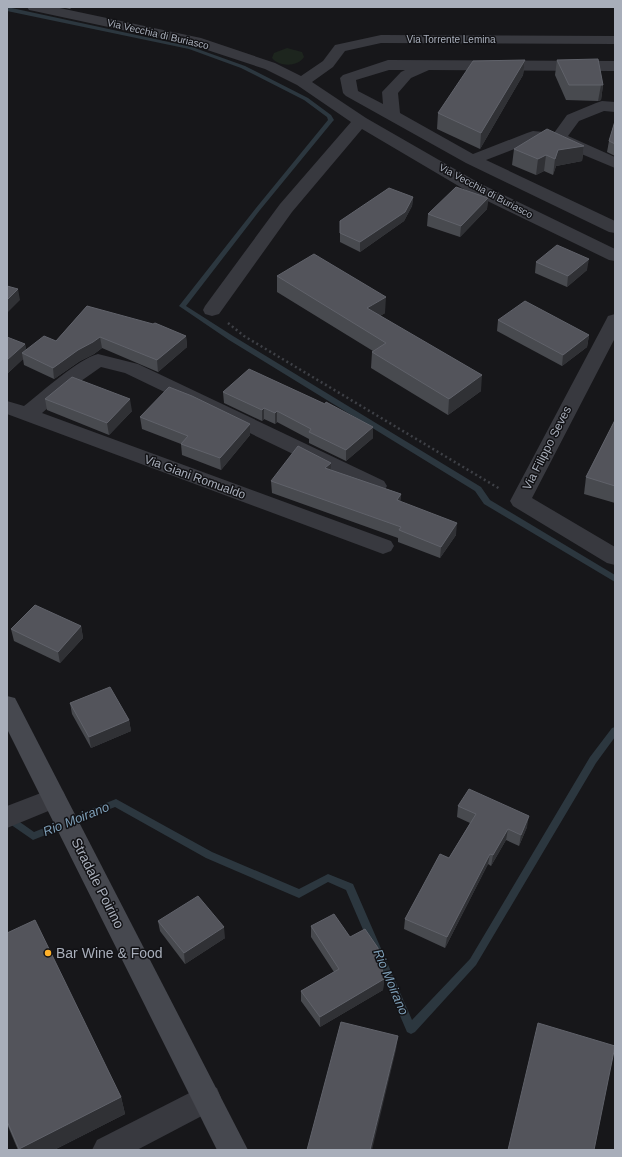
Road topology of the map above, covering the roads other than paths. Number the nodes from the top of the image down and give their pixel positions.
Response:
1 (34, 7) edge
2 (615, 40) edge
3 (376, 53) dead end
4 (615, 54) edge
5 (426, 65) junction
6 (615, 66) edge
7 (302, 82) junction
8 (615, 107) edge
9 (392, 115) junction
10 (360, 121) junction
11 (558, 138) junction
12 (472, 160) junction
13 (615, 163) edge
14 (615, 228) edge
15 (615, 256) edge
16 (212, 310) road end
17 (615, 320) edge
18 (7, 407) edge
19 (26, 415) junction
20 (378, 486) edge
21 (383, 546) dead end
22 (615, 557) edge
23 (7, 705) edge
24 (60, 808) junction
25 (17, 813) edge
26 (206, 1098) junction
27 (106, 1150) edge
28 (233, 1150) edge

1 - 7 street, Via Vecchia di Buriasco
2 - 7 street, Via Torrente Lemina
3 - 4 street, Via Torrente Lemina
5 - 6 street
5 - 9 street
5 - 9 street
7 - 10 street, Via Vecchia di Buriasco
8 - 11 street
9 - 12 street
10 - 15 street, Via Vecchia di Buriasco
10 - 16 street
11 - 12 street
11 - 13 street
12 - 14 street
17 - 22 street, Via Filippo Seves
18 - 19 street, Via Giani Romualdo
19 - 20 street
19 - 21 street, Via Giani Romualdo
23 - 24 main road, Stradale Poirino
24 - 25 street
24 - 26 main road, Stradale Poirino
26 - 27 street
26 - 28 main road, Stradale Poirino

